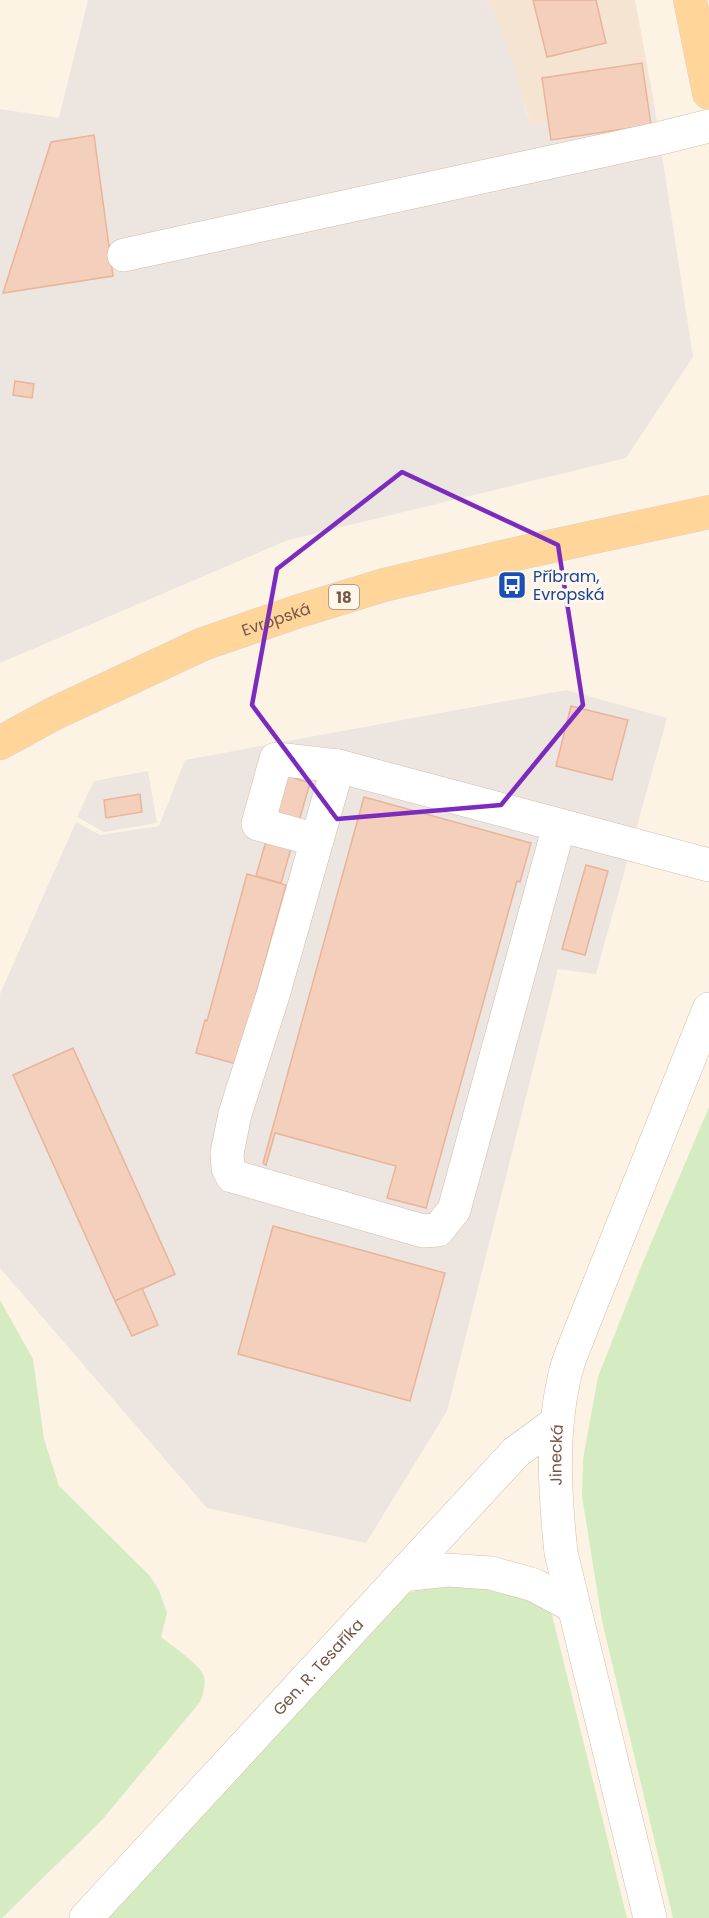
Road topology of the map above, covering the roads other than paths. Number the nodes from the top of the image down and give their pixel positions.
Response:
1 (697, 7) edge
2 (709, 93) edge
3 (709, 126) edge
4 (124, 255) dead end
5 (709, 512) edge
6 (0, 743) edge
7 (338, 766) junction
8 (559, 826) junction
9 (317, 840) junction
10 (709, 865) edge
11 (709, 1010) edge
12 (557, 1422) junction
13 (403, 1575) junction
14 (573, 1606) junction
15 (86, 1918) edge
16 (650, 1918) edge

1 - 2 main road
3 - 4 street
5 - 6 main road, Evropská / 18
7 - 8 street
7 - 9 street
7 - 9 street
8 - 9 street
8 - 10 street
11 - 12 street, Jinecká
12 - 13 street, Gen. R. Tesaříka
12 - 14 street, Jinecká
13 - 14 street
13 - 15 street, Gen. R. Tesaříka
14 - 16 street, Jinecká

